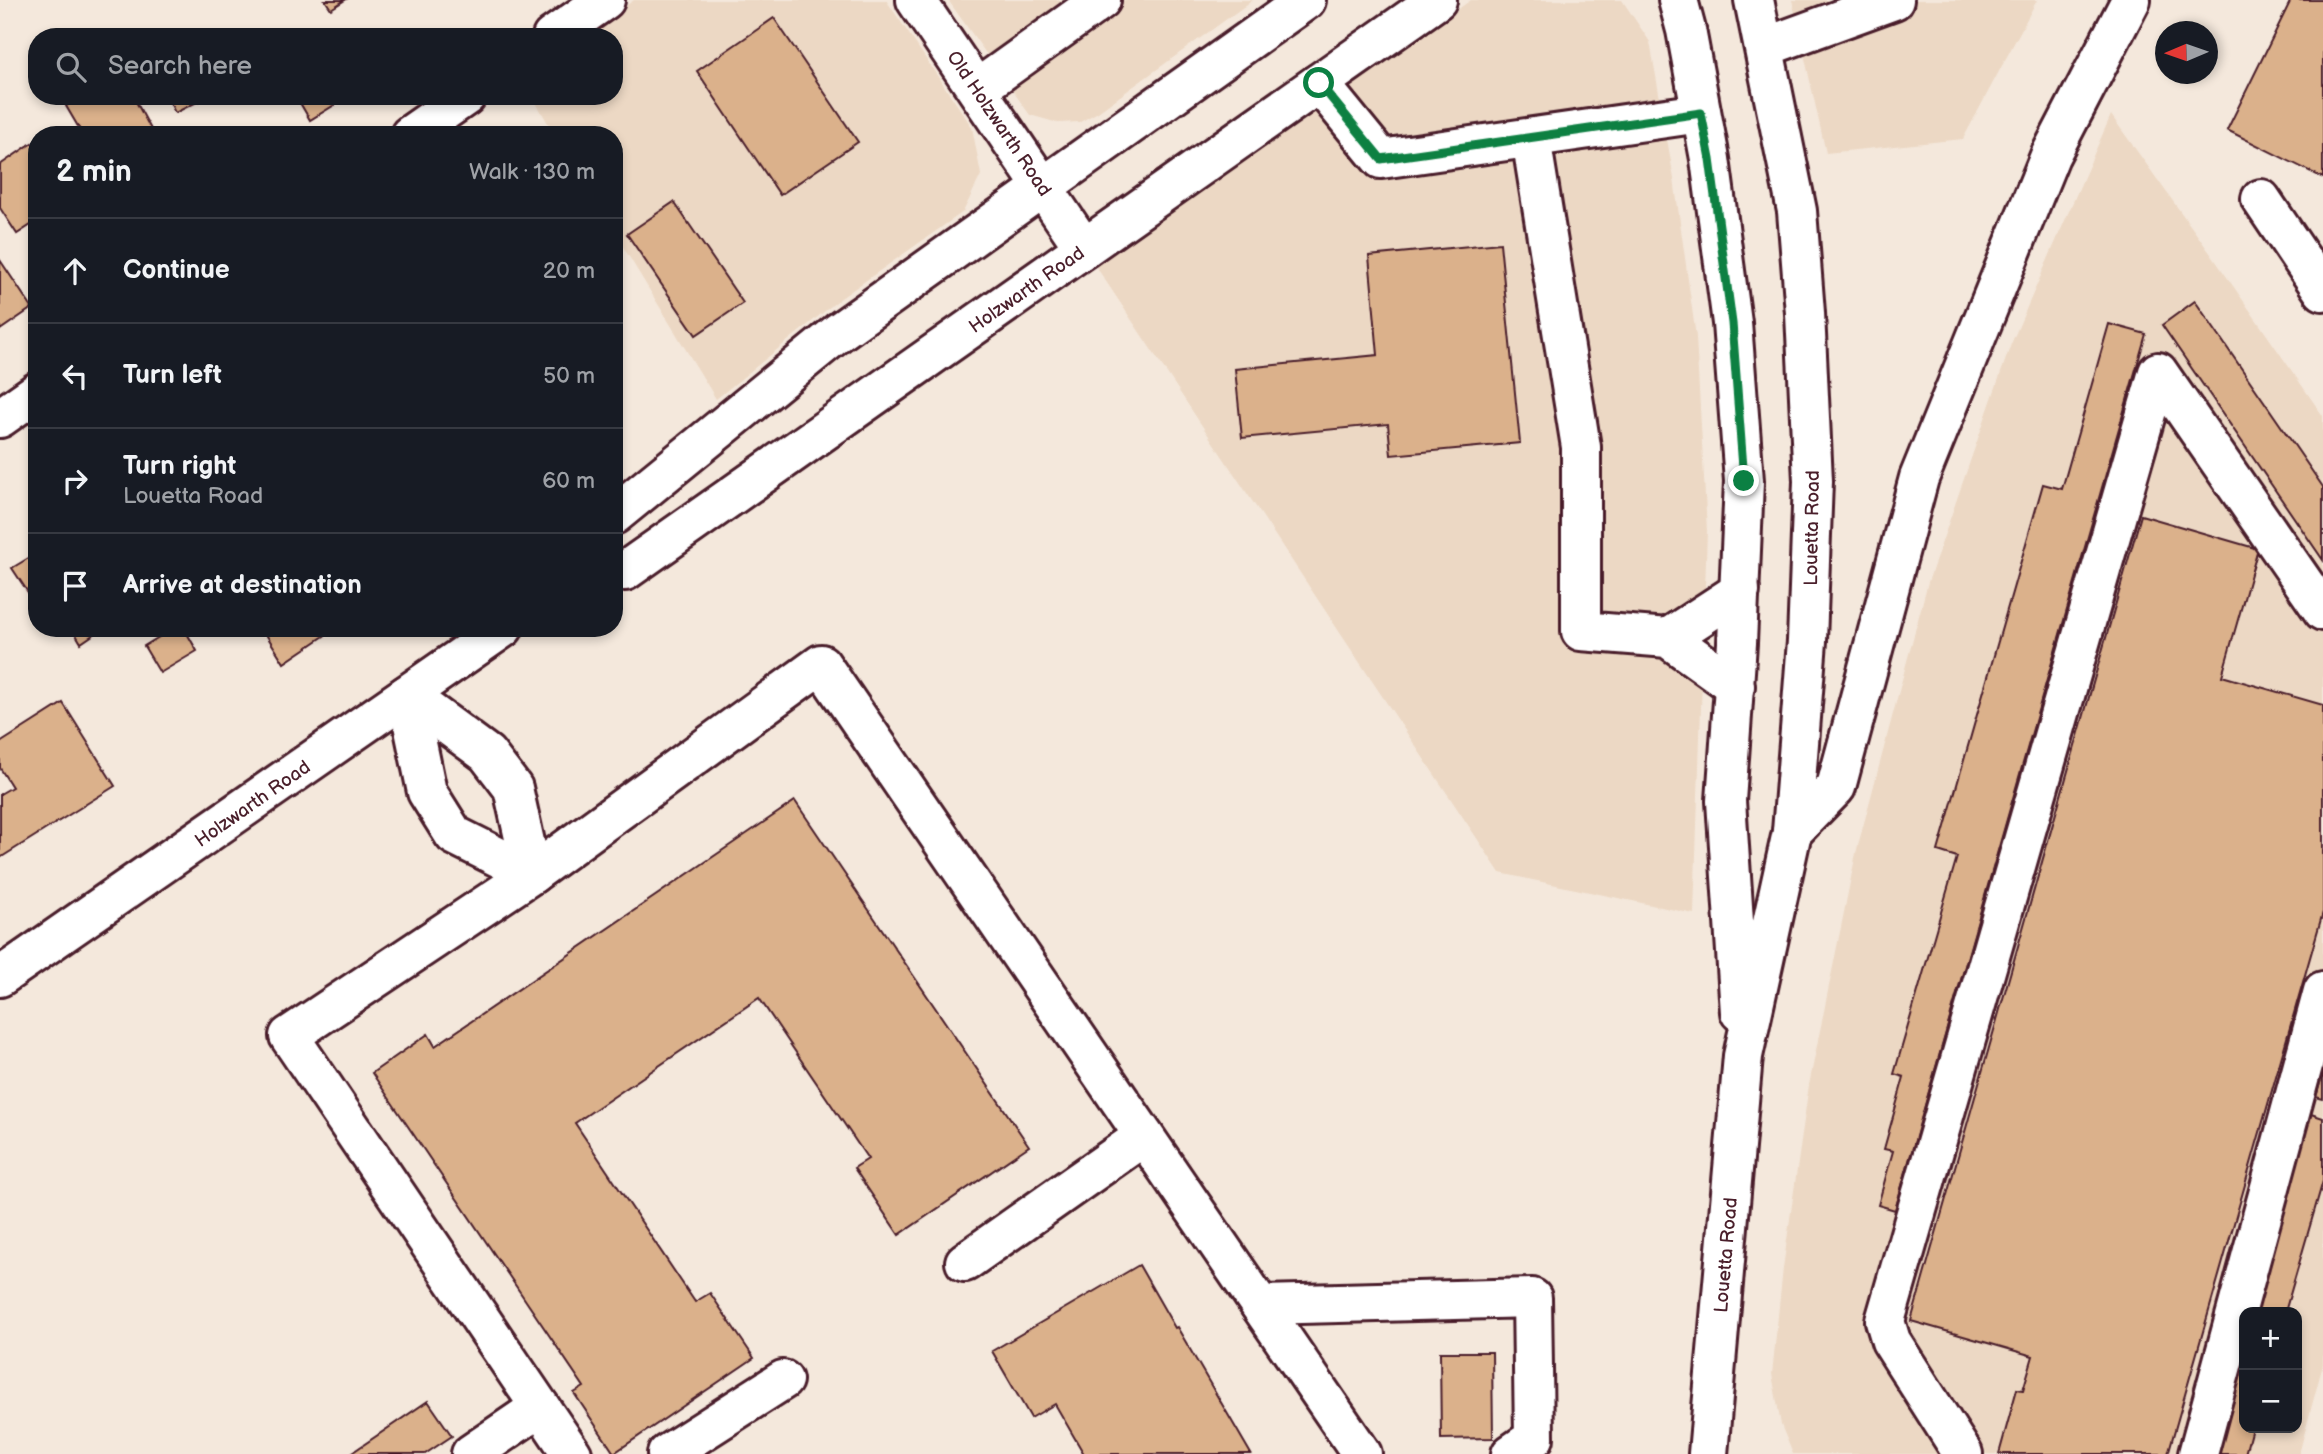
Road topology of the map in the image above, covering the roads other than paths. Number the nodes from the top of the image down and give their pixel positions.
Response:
1 (605, 0) edge
2 (915, 0) edge
3 (1101, 0) edge
4 (1306, 0) edge
5 (1437, 0) edge
6 (1651, 0) edge
7 (1754, 0) edge
8 (1894, 0) edge
9 (2131, 0) edge
10 (1682, 15) edge
11 (565, 28) edge
12 (1765, 47) junction
13 (1319, 83) junction
14 (977, 89) junction
15 (453, 105) edge
16 (1701, 113) junction
17 (423, 126) edge
18 (1531, 138) junction
19 (1043, 186) junction
20 (2261, 199) dead end
21 (1084, 248) junction
22 (2323, 291) edge
23 (28, 398) edge
24 (0, 418) edge
25 (623, 508) edge
26 (623, 571) edge
27 (1740, 591) junction
28 (2323, 611) edge
29 (490, 637) edge
30 (1668, 638) junction
31 (1735, 686) junction
32 (407, 695) junction
33 (1792, 832) junction
34 (532, 874) junction
35 (0, 977) edge
36 (2323, 991) edge
37 (1743, 1056) junction
38 (1144, 1136) junction
39 (965, 1262) dead end
40 (1261, 1305) junction
41 (783, 1380) dead end
42 (540, 1407) junction
43 (471, 1454) edge
44 (572, 1454) edge
45 (667, 1454) edge
46 (1362, 1454) edge
47 (1510, 1454) edge
48 (1708, 1454) edge
49 (1963, 1454) edge
50 (2198, 1454) edge

1 - 11 main road
2 - 14 main road, Old Holzwarth Road
3 - 14 main road
4 - 19 main road
5 - 13 main road, Holzwarth Road
6 - 10 main road
7 - 12 main road, Louetta Road
8 - 12 main road
9 - 33 main road
10 - 16 main road, Louetta Road
12 - 33 main road, Louetta Road
13 - 18 main road
13 - 21 main road, Holzwarth Road
14 - 19 main road, Old Holzwarth Road
15 - 17 main road
16 - 18 main road
16 - 27 main road, Louetta Road
18 - 30 main road
19 - 21 main road, Old Holzwarth Road
19 - 25 main road
20 - 22 main road
21 - 26 main road, Holzwarth Road
23 - 24 main road
27 - 30 main road
27 - 31 main road, Louetta Road
28 - 49 main road
29 - 32 main road, Holzwarth Road
30 - 31 main road
31 - 37 main road, Louetta Road
32 - 34 main road
32 - 34 main road
32 - 35 main road, Holzwarth Road
33 - 37 main road, Louetta Road
34 - 38 main road
34 - 42 main road
36 - 50 main road
37 - 48 main road, Louetta Road
38 - 39 main road
38 - 40 main road
40 - 46 main road
40 - 47 main road
41 - 45 main road
42 - 43 main road
42 - 44 main road

